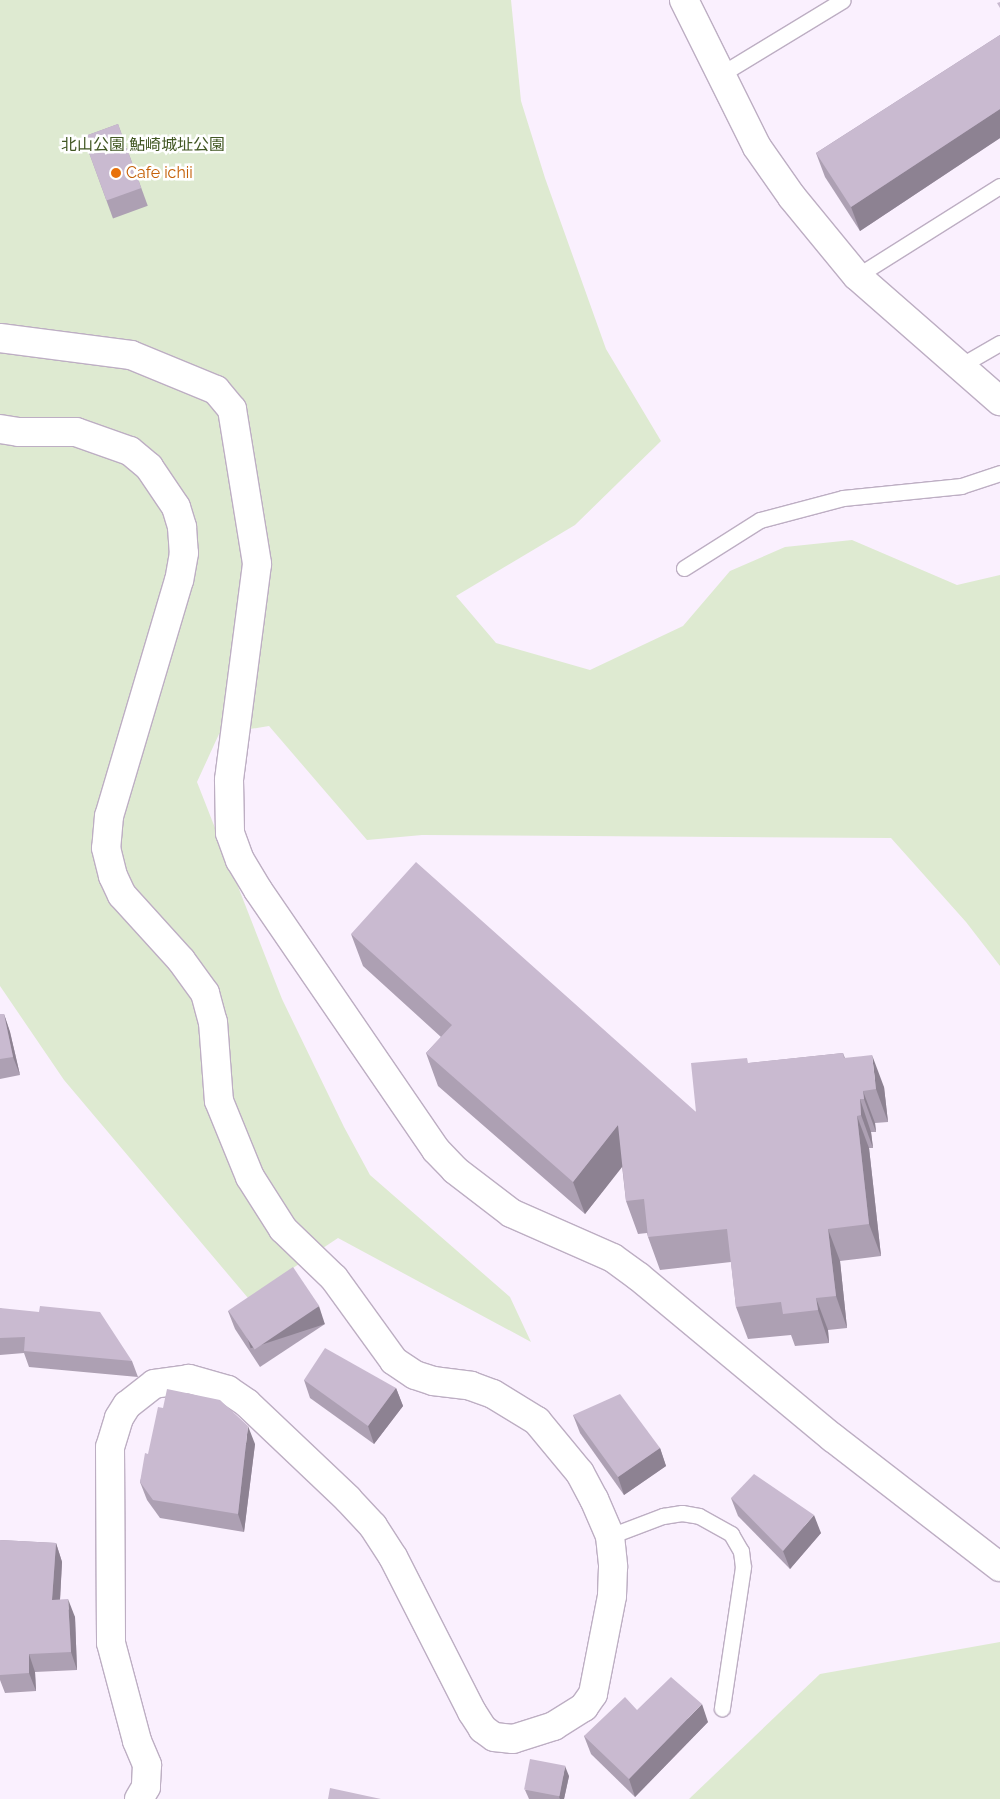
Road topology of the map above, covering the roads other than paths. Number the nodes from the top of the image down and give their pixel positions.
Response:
1 (684, 0) edge
2 (844, 0) edge
3 (722, 73) junction
4 (1000, 186) edge
5 (857, 276) junction
6 (0, 338) edge
7 (1000, 342) edge
8 (960, 366) junction
9 (1000, 401) edge
10 (0, 429) edge
11 (1000, 473) edge
12 (684, 568) dead end
13 (610, 1536) junction
14 (1000, 1567) edge
15 (722, 1708) dead end
16 (139, 1799) edge

1 - 3 street
2 - 3 lane
3 - 5 street
4 - 5 lane
5 - 8 street
6 - 14 street
7 - 8 lane
8 - 9 street
10 - 13 street
11 - 12 lane
13 - 15 lane
13 - 16 street

